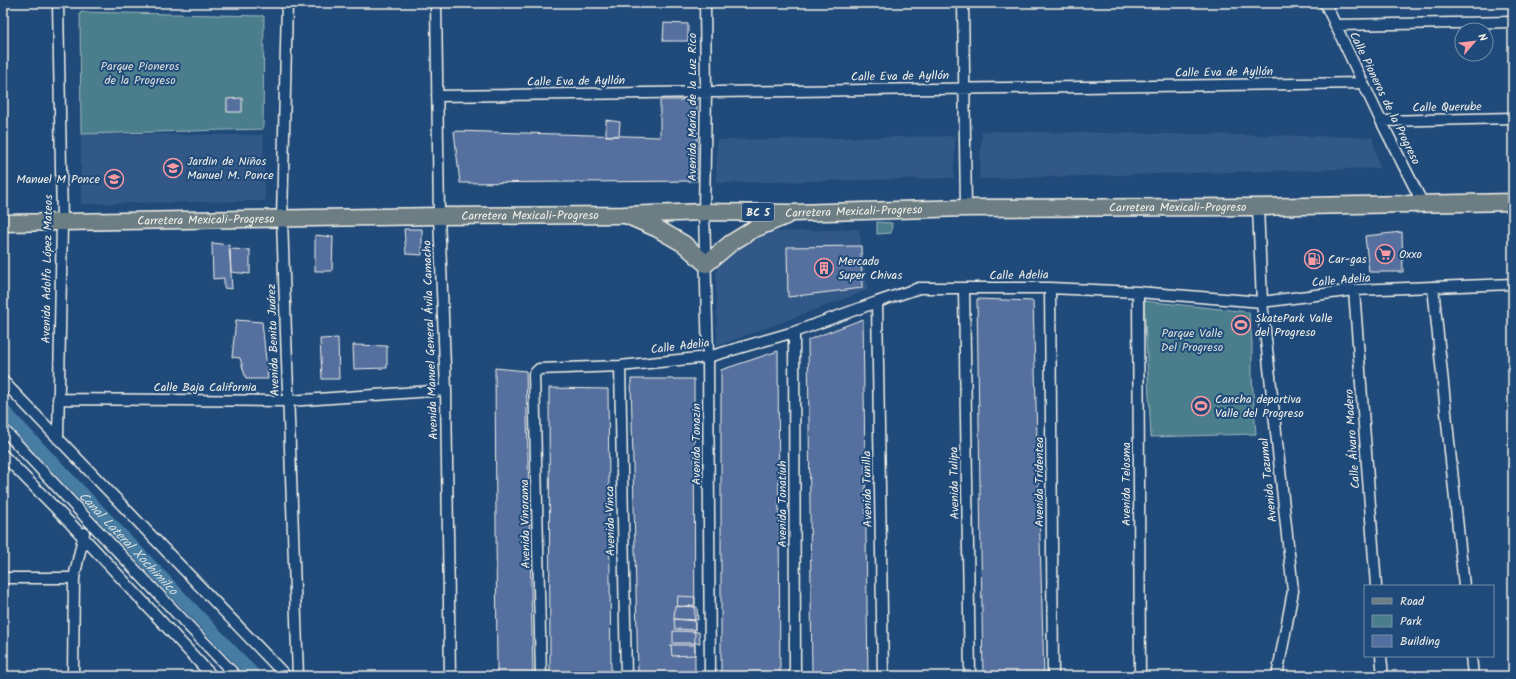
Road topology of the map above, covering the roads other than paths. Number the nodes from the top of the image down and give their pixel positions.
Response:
1 (58, 3) edge
2 (287, 3) edge
3 (436, 3) edge
4 (705, 3) edge
5 (963, 3) edge
6 (1325, 3) edge
7 (1513, 22) edge
8 (1336, 25) junction
9 (1363, 83) junction
10 (964, 88) junction
11 (706, 92) junction
12 (437, 96) junction
13 (1513, 118) edge
14 (1381, 121) junction
15 (1513, 202) edge
16 (1423, 204) junction
17 (1258, 207) junction
18 (966, 208) junction
19 (704, 212) junction
20 (793, 213) junction
21 (623, 215) junction
22 (439, 216) junction
23 (282, 219) junction
24 (62, 222) junction
25 (3, 223) edge
26 (706, 264) junction
27 (1513, 284) edge
28 (1433, 287) junction
29 (1050, 288) junction
30 (964, 289) junction
31 (1354, 290) junction
32 (1138, 292) junction
33 (877, 302) junction
34 (1262, 302) junction
35 (794, 332) junction
36 (708, 358) junction
37 (620, 366) junction
38 (536, 372) joint
39 (3, 381) edge
40 (446, 390) junction
41 (58, 399) junction
42 (289, 401) junction
43 (3, 429) edge
44 (58, 439) junction
45 (3, 455) edge
46 (87, 519) junction
47 (83, 537) junction
48 (3, 578) edge
49 (74, 578) junction
50 (1376, 585) edge
51 (1464, 585) edge
52 (1381, 657) edge
53 (1471, 657) edge
54 (73, 676) edge
55 (212, 676) edge
56 (236, 676) edge
57 (286, 676) edge
58 (298, 676) edge
59 (450, 676) edge
60 (541, 676) edge
61 (626, 676) edge
62 (710, 676) edge
63 (795, 676) edge
64 (882, 676) edge
65 (970, 676) edge
66 (1053, 676) edge
67 (1140, 676) edge
68 (1277, 676) edge
69 (1383, 676) edge
70 (1473, 676) edge

1 - 24 street, Avenida Adolfo López Mateos
2 - 23 street, Avenida Benito Juárez
3 - 12 street, Avenida Manuel General Ávila Camacho
4 - 11 street, Avenida María de la Luz Rico
5 - 10 street
6 - 8 street, Calle Pioneros de la Progreso
7 - 8 street
8 - 9 street, Calle Pioneros de la Progreso
9 - 10 street, Calle Eva de Ayllón
9 - 14 street, Calle Pioneros de la Progreso
10 - 11 street, Calle Eva de Ayllón
10 - 18 street
11 - 12 street, Calle Eva de Ayllón
11 - 19 street, Avenida María de la Luz Rico
12 - 22 street, Avenida Manuel General Ávila Camacho
13 - 14 street, Calle Querube
14 - 16 street, Calle Pioneros de la Progreso
15 - 16 main road, Carretera Mexicali-Progreso / BC 5
16 - 17 main road, Carretera Mexicali-Progreso / BC 5
17 - 18 main road, Carretera Mexicali-Progreso / BC 5
17 - 34 street, Avenida Tazumal
18 - 20 main road, Carretera Mexicali-Progreso / BC 5
19 - 20 main road, Carretera Mexicali-Progreso / BC 5
19 - 21 main road, Carretera Mexicali-Progreso / BC 5
19 - 26 street, Avenida Tonazin
20 - 26 main road
21 - 22 main road, Carretera Mexicali-Progreso / BC 5
21 - 26 main road
22 - 23 main road, Carretera Mexicali-Progreso / BC 5
22 - 40 street, Avenida Manuel General Ávila Camacho
23 - 24 main road, Carretera Mexicali-Progreso / BC 5
23 - 42 street, Avenida Benito Juárez
24 - 25 main road, Carretera Mexicali-Progreso / BC 5
24 - 41 street, Avenida Adolfo López Mateos
26 - 36 street, Avenida Tonazin
27 - 28 street, Calle Adelia
28 - 31 street, Calle Adelia
28 - 51 street
29 - 30 street, Calle Adelia
29 - 32 street, Calle Adelia
29 - 66 street, Avenida Tridentea
30 - 33 street, Calle Adelia
30 - 65 street, Avenida Tulipa
31 - 34 street, Calle Adelia
31 - 50 street, Calle Álvaro Madero
32 - 34 street, Calle Adelia
32 - 67 street, Avenida Telosma
33 - 35 street, Calle Adelia
33 - 64 street, Avenida Tunilla
34 - 68 street, Avenida Tazumal
35 - 36 street, Calle Adelia
35 - 63 street, Avenida Tonatiuh
36 - 37 street, Calle Adelia
36 - 62 street, Avenida Tonazin
37 - 38 street, Calle Adelia
37 - 61 street, Avenida Vinca
38 - 60 street, Avenida Vinorama
39 - 44 street
40 - 42 street, Calle Baja California
40 - 59 street, Avenida Manuel General Ávila Camacho
41 - 42 street, Calle Baja California
41 - 44 street, Avenida Adolfo López Mateos
42 - 58 street, Avenida Benito Juárez
43 - 46 street
44 - 57 street
45 - 47 street
46 - 47 street
46 - 56 street
47 - 49 street
47 - 55 street
48 - 49 street
49 - 54 street
52 - 69 street
53 - 70 street

